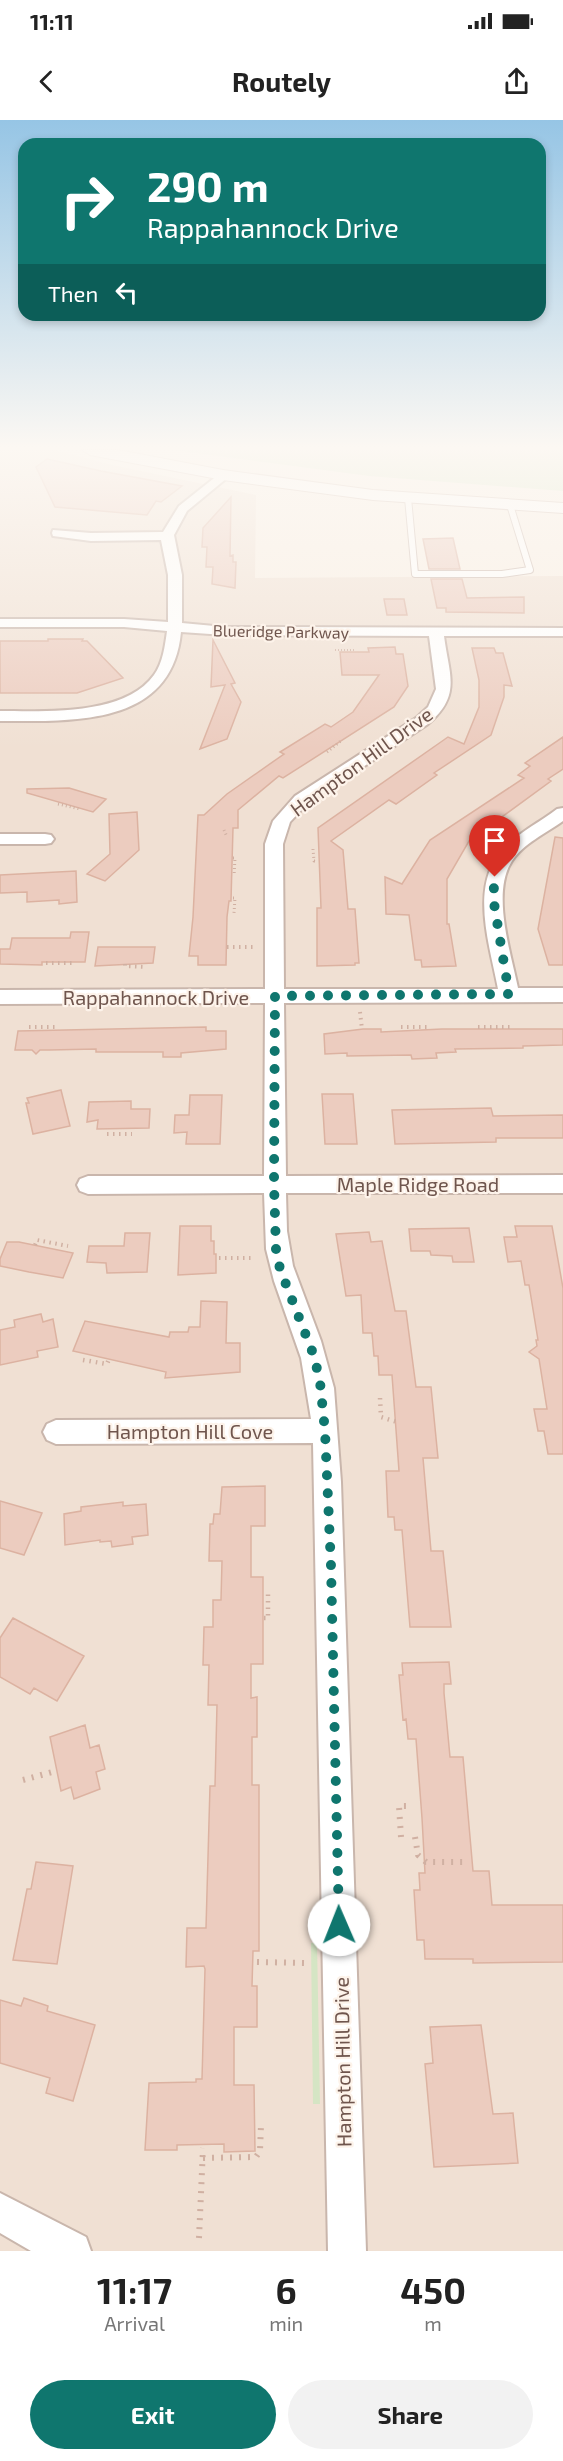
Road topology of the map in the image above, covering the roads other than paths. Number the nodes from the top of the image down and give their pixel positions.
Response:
1 (170, 549) edge
2 (413, 549) edge
3 (524, 549) edge
4 (0, 623) edge
5 (175, 629) junction
6 (436, 632) junction
7 (563, 632) edge
8 (0, 716) edge
9 (563, 813) edge
10 (0, 839) edge
11 (45, 839) dead end
12 (509, 994) junction
13 (563, 995) edge
14 (275, 996) junction
15 (0, 997) edge
16 (274, 1184) junction
17 (563, 1184) edge
18 (88, 1185) dead end
19 (325, 1431) junction
20 (56, 1432) dead end
21 (0, 2212) edge
22 (72, 2251) edge
23 (347, 2251) edge

1 - 5 street
2 - 3 lane
4 - 5 street, Blueridge Parkway
5 - 6 street, Blueridge Parkway
5 - 8 street
6 - 7 street, Blueridge Parkway
6 - 14 street, Hampton Hill Drive
9 - 12 street
10 - 11 street
12 - 13 street, Rappahannock Drive
12 - 14 street, Rappahannock Drive
14 - 15 street, Rappahannock Drive
14 - 16 street, Hampton Hill Drive
16 - 17 street, Maple Ridge Road
16 - 18 street, Maple Ridge Road
16 - 19 street, Hampton Hill Drive
19 - 20 street, Hampton Hill Cove
19 - 23 street, Hampton Hill Drive
21 - 22 street

